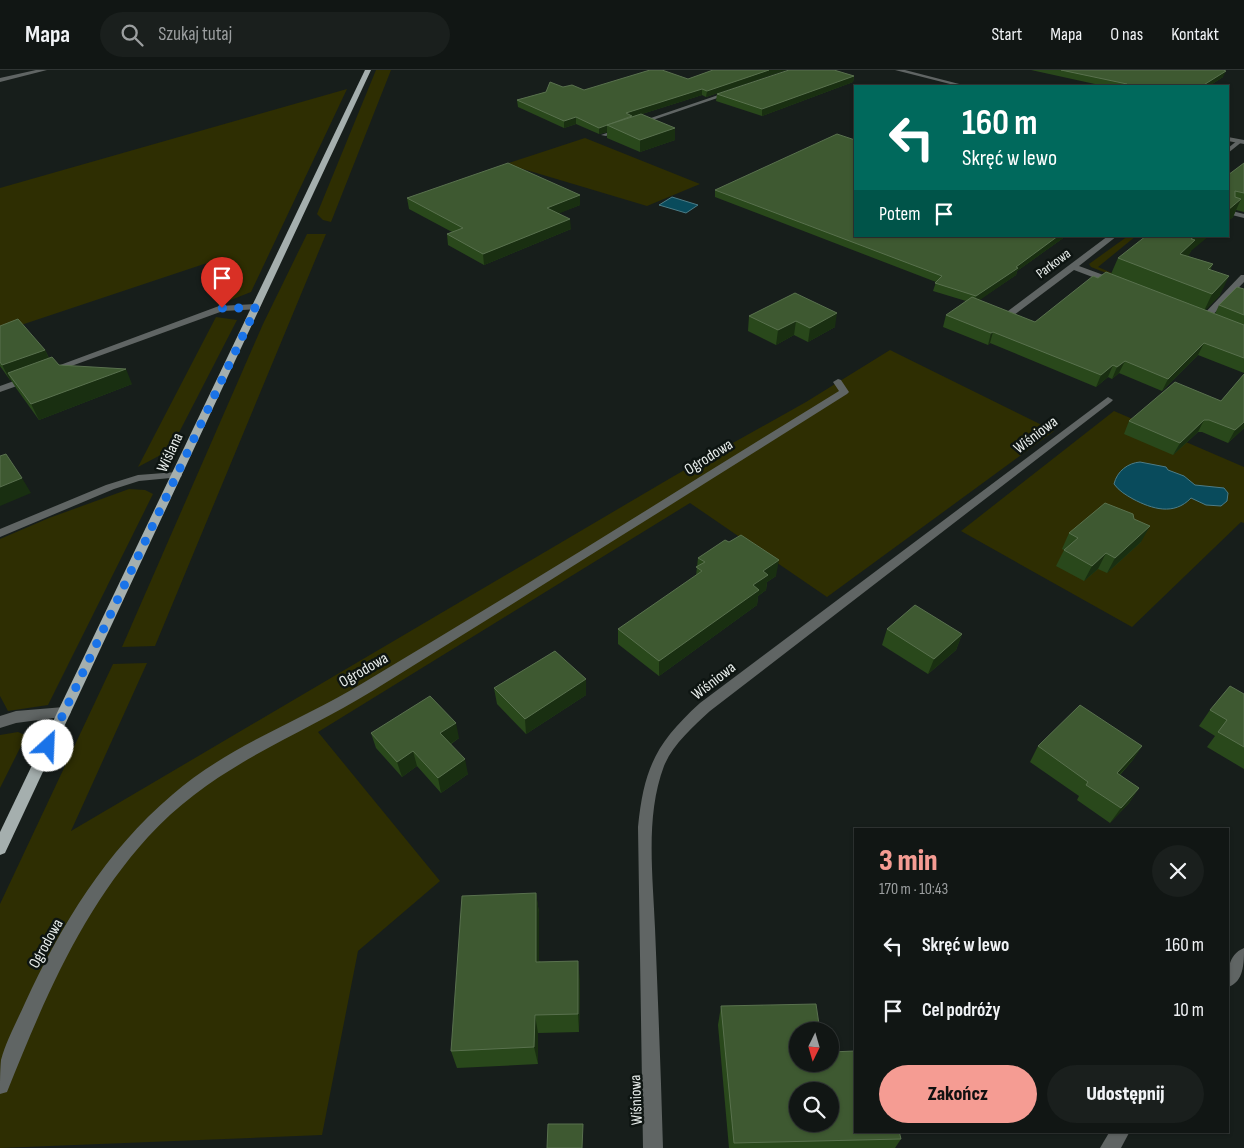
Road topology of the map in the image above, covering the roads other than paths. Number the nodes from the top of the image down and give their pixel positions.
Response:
1 (44, 70) edge
2 (368, 70) edge
3 (898, 70) edge
4 (0, 80) edge
5 (960, 85) edge
6 (736, 91) edge
7 (604, 135) edge
8 (1229, 139) edge
9 (1242, 142) edge
10 (1229, 150) edge
11 (1229, 212) edge
12 (1244, 216) edge
13 (1112, 237) edge
14 (1072, 266) junction
15 (1244, 277) edge
16 (1126, 287) edge
17 (256, 308) junction
18 (1011, 313) edge
19 (1194, 314) edge
20 (838, 382) dead end
21 (0, 389) edge
22 (1108, 400) dead end
23 (177, 475) junction
24 (0, 533) edge
25 (64, 712) junction
26 (0, 722) edge
27 (0, 848) edge
28 (1244, 956) edge
29 (1229, 978) edge
30 (0, 1085) edge
31 (1120, 1133) edge
32 (654, 1148) edge
33 (1110, 1148) edge

1 - 4 street
2 - 17 main road, Wiślana
3 - 5 street
6 - 7 street
8 - 9 street
9 - 10 street
11 - 12 street
13 - 14 street, Parkowa
14 - 16 street
14 - 18 street, Parkowa
15 - 19 street
17 - 21 street
17 - 23 main road, Wiślana
20 - 30 street, Ogrodowa
22 - 32 street, Wiśniowa
23 - 24 street
23 - 25 main road, Wiślana
25 - 26 street
25 - 27 main road, Wiślana
28 - 29 street
31 - 33 street

